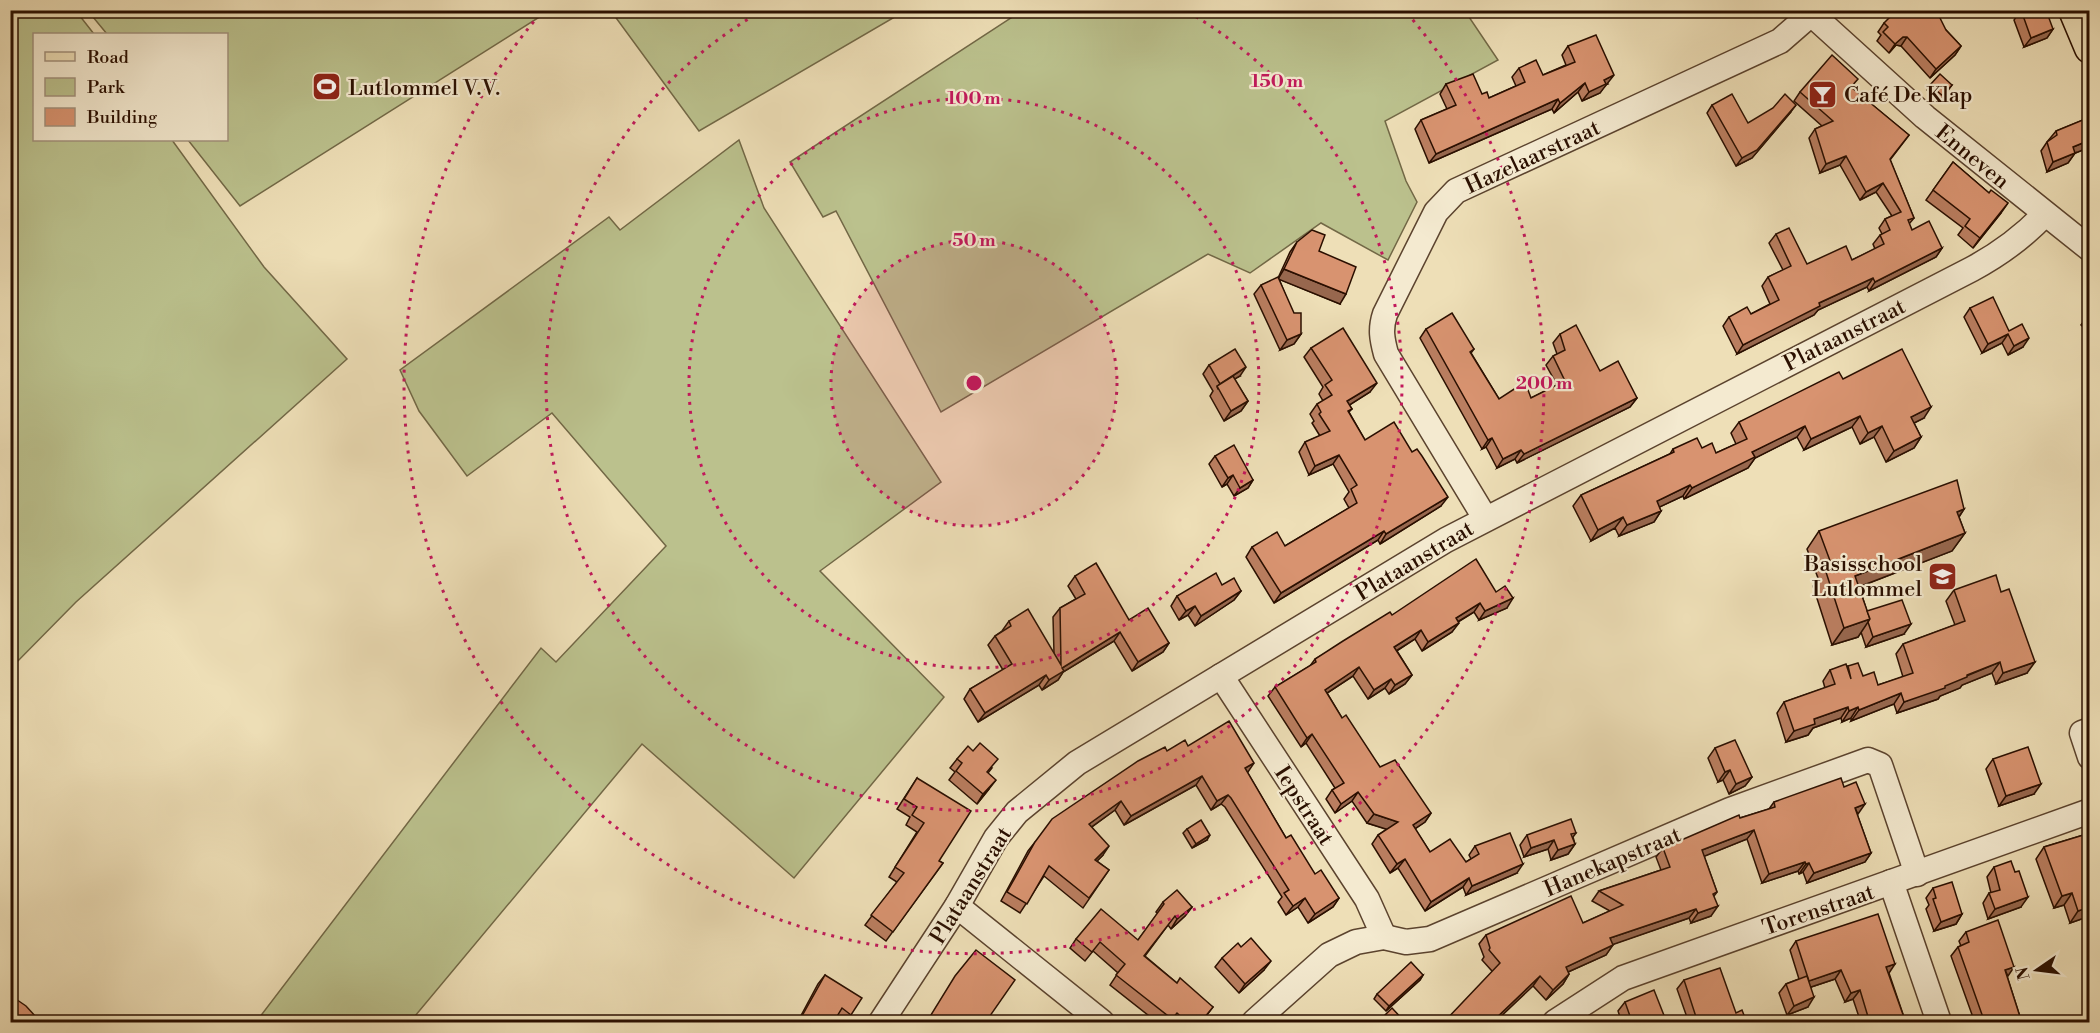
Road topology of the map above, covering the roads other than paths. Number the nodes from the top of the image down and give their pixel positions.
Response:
1 (2074, 10) edge
2 (1809, 12) edge
3 (2090, 48) edge
4 (2045, 214) junction
5 (2090, 249) edge
6 (1485, 518) junction
7 (1221, 676) junction
8 (2090, 730) edge
9 (2090, 757) edge
10 (2090, 811) edge
11 (1917, 873) junction
12 (1891, 882) junction
13 (957, 906) junction
14 (1384, 937) junction
15 (881, 1023) edge
16 (1102, 1023) edge
17 (1254, 1023) edge
18 (1555, 1023) edge
19 (1939, 1023) edge

1 - 3 main road
2 - 4 street, Enneven
2 - 6 street, Hazelaarstraat
4 - 5 street, Enneven
4 - 6 street, Plataanstraat
6 - 7 street, Plataanstraat
7 - 13 street, Plataanstraat
7 - 14 street, Iepstraat
8 - 9 street
10 - 11 street, Torenstraat
11 - 12 street, Torenstraat
11 - 14 street, Hanekapstraat
12 - 18 street, Torenstraat
12 - 19 street
13 - 15 street, Plataanstraat
13 - 16 street
14 - 17 street, Hanekapstraat

